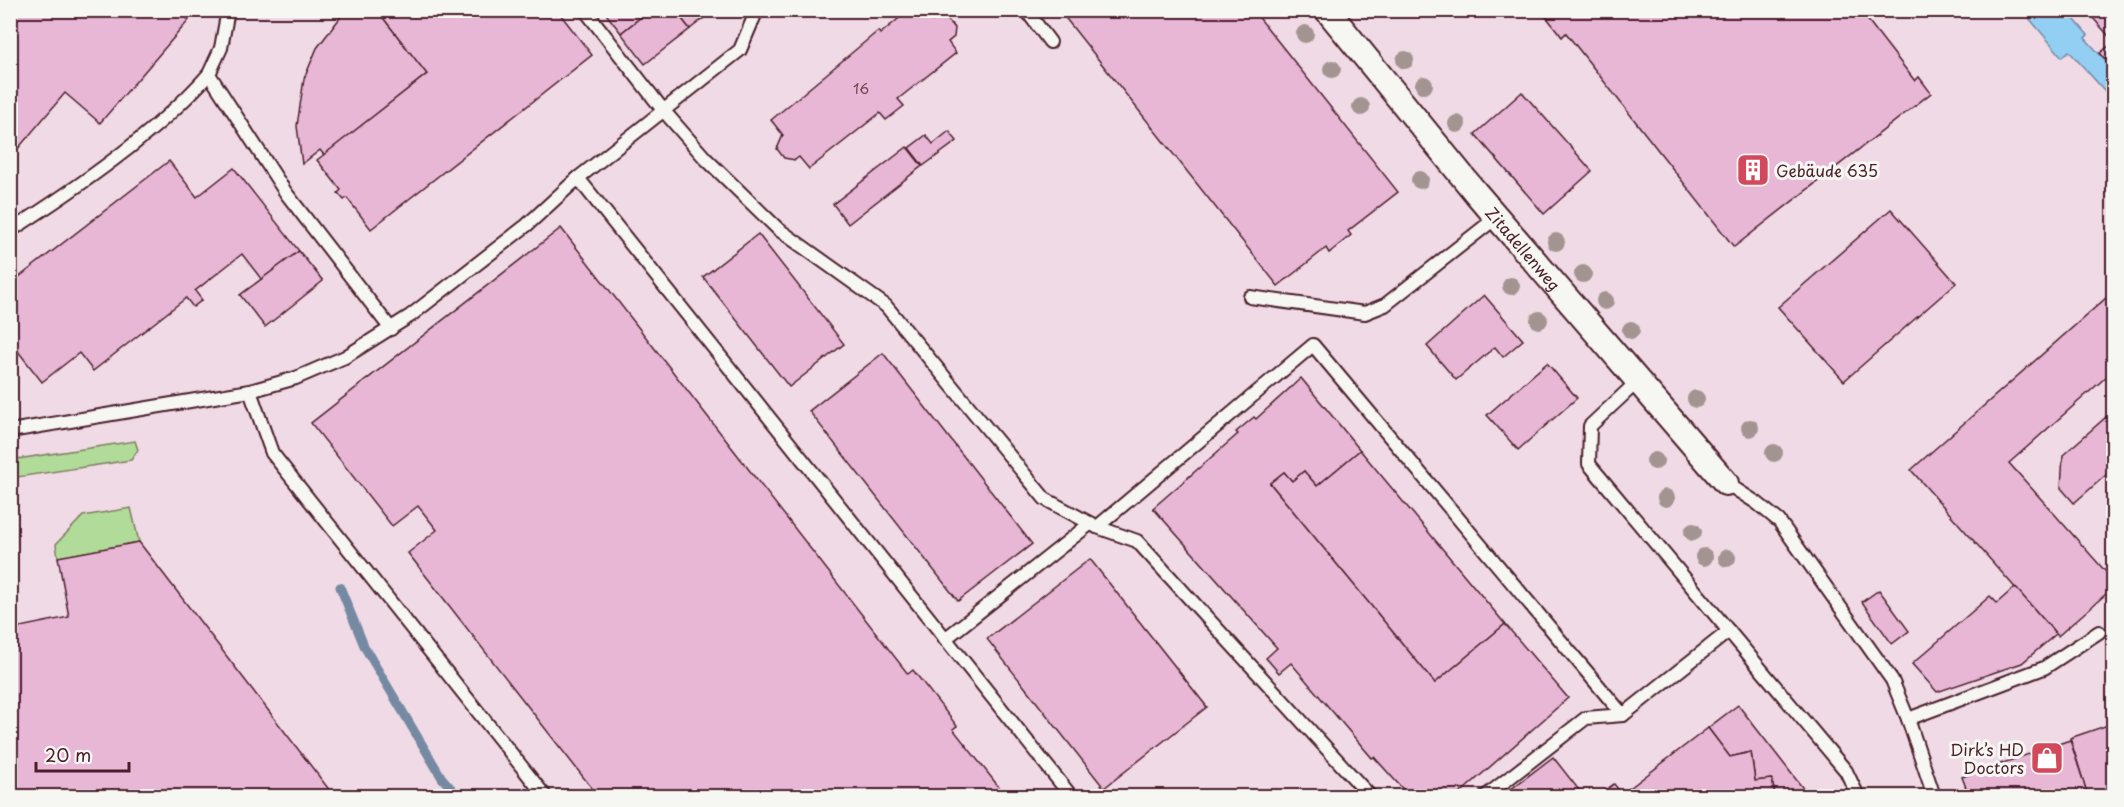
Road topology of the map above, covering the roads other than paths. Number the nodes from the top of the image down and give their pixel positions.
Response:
1 (228, 10) edge
2 (585, 10) edge
3 (757, 10) edge
4 (1026, 10) edge
5 (1326, 10) edge
6 (1050, 42) dead end
7 (209, 74) junction
8 (663, 110) junction
9 (578, 178) junction
10 (1497, 218) junction
11 (10, 231) edge
12 (1250, 297) dead end
13 (391, 329) junction
14 (1638, 381) junction
15 (250, 391) junction
16 (10, 431) edge
17 (1726, 483) joint
18 (1094, 525) junction
19 (1729, 631) junction
20 (2099, 632) dead end
21 (945, 639) junction
22 (1623, 715) junction
23 (1908, 719) junction
24 (545, 796) edge
25 (1071, 796) edge
26 (1370, 796) edge
27 (1486, 796) edge
28 (1858, 796) edge
29 (1934, 796) edge

1 - 7 lane
2 - 8 lane
3 - 8 lane
4 - 6 lane
5 - 10 street, Zitadellenweg
7 - 11 lane
7 - 13 lane
8 - 9 lane
8 - 18 lane
9 - 13 lane
9 - 21 lane
10 - 12 lane
10 - 14 street, Zitadellenweg
13 - 15 lane
14 - 17 street, Zitadellenweg
14 - 19 lane
15 - 16 lane
15 - 24 lane
17 - 23 lane
18 - 21 lane
18 - 22 lane
18 - 26 lane
19 - 22 lane
19 - 28 lane
20 - 23 lane
21 - 25 lane
22 - 27 lane
23 - 29 lane

